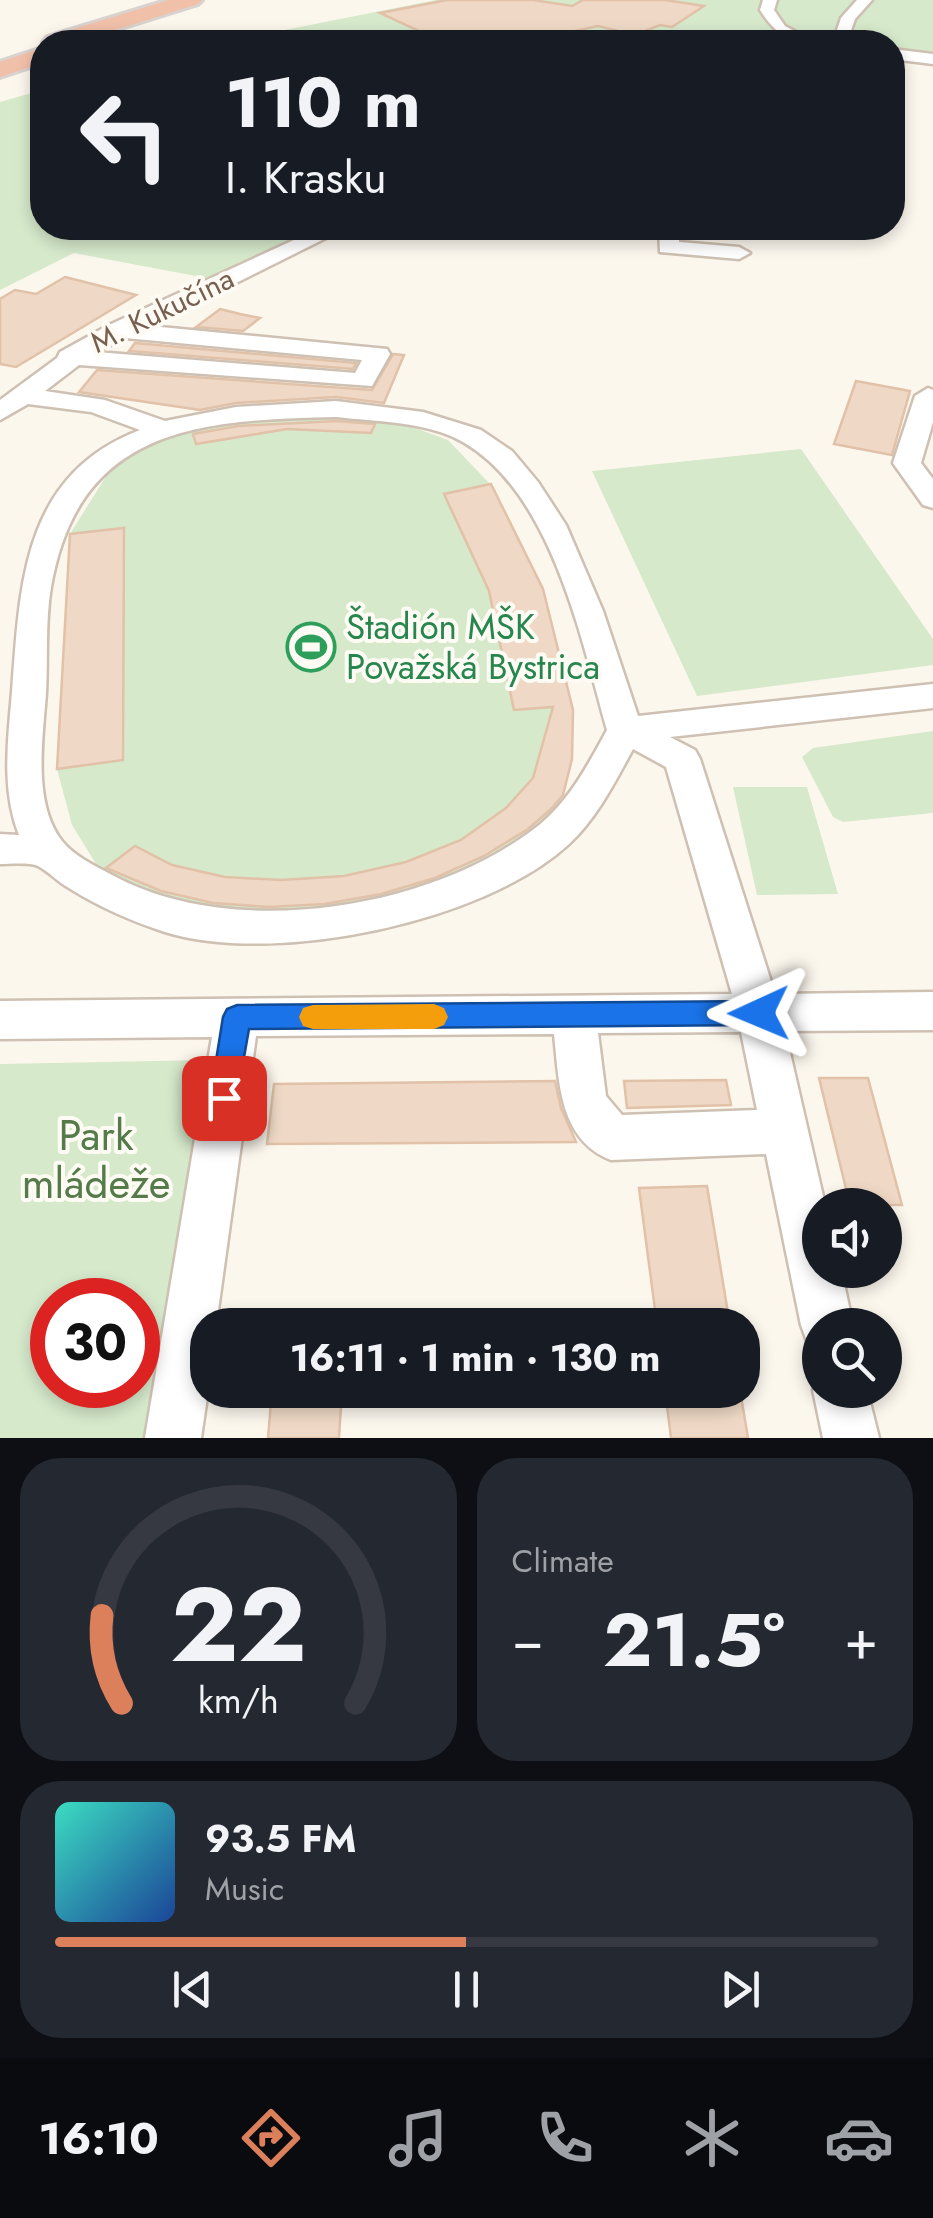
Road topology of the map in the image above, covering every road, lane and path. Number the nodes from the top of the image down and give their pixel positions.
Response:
1 (190, 0) edge
2 (216, 0) edge
3 (770, 0) edge
4 (865, 0) edge
5 (94, 30) edge
6 (120, 30) edge
7 (782, 30) edge
8 (844, 30) edge
9 (30, 50) edge
10 (905, 56) edge
11 (30, 59) edge
12 (933, 59) edge
13 (0, 60) edge
14 (0, 70) edge
15 (310, 240) edge
16 (668, 240) edge
17 (739, 253) dead end
18 (117, 330) junction
19 (69, 357) junction
20 (928, 396) dead end
21 (10, 404) edge
22 (164, 430) junction
23 (933, 499) edge
24 (933, 696) edge
25 (625, 730) junction
26 (0, 849) edge
27 (47, 851) junction
28 (933, 1011) edge
29 (759, 1013) junction
30 (574, 1016) junction
31 (237, 1017) junction
32 (0, 1020) edge
33 (785, 1132) junction
34 (823, 1308) edge
35 (844, 1408) edge
36 (173, 1438) edge
37 (851, 1438) edge

1 - 5 highway
2 - 6 highway
3 - 7 street
4 - 8 street
9 - 13 highway
10 - 12 street
11 - 14 highway
15 - 18 street, M. Kukučína
16 - 17 street
18 - 19 street, M. Kukučína
18 - 19 street
19 - 21 street, M. Kukučína
20 - 23 street
21 - 22 street
22 - 25 street
22 - 27 street
24 - 25 street
25 - 27 street
25 - 29 street
26 - 27 street
28 - 29 street
29 - 30 street
29 - 33 street
30 - 31 street
30 - 33 street
31 - 32 street
31 - 36 street
33 - 34 street
35 - 37 street

